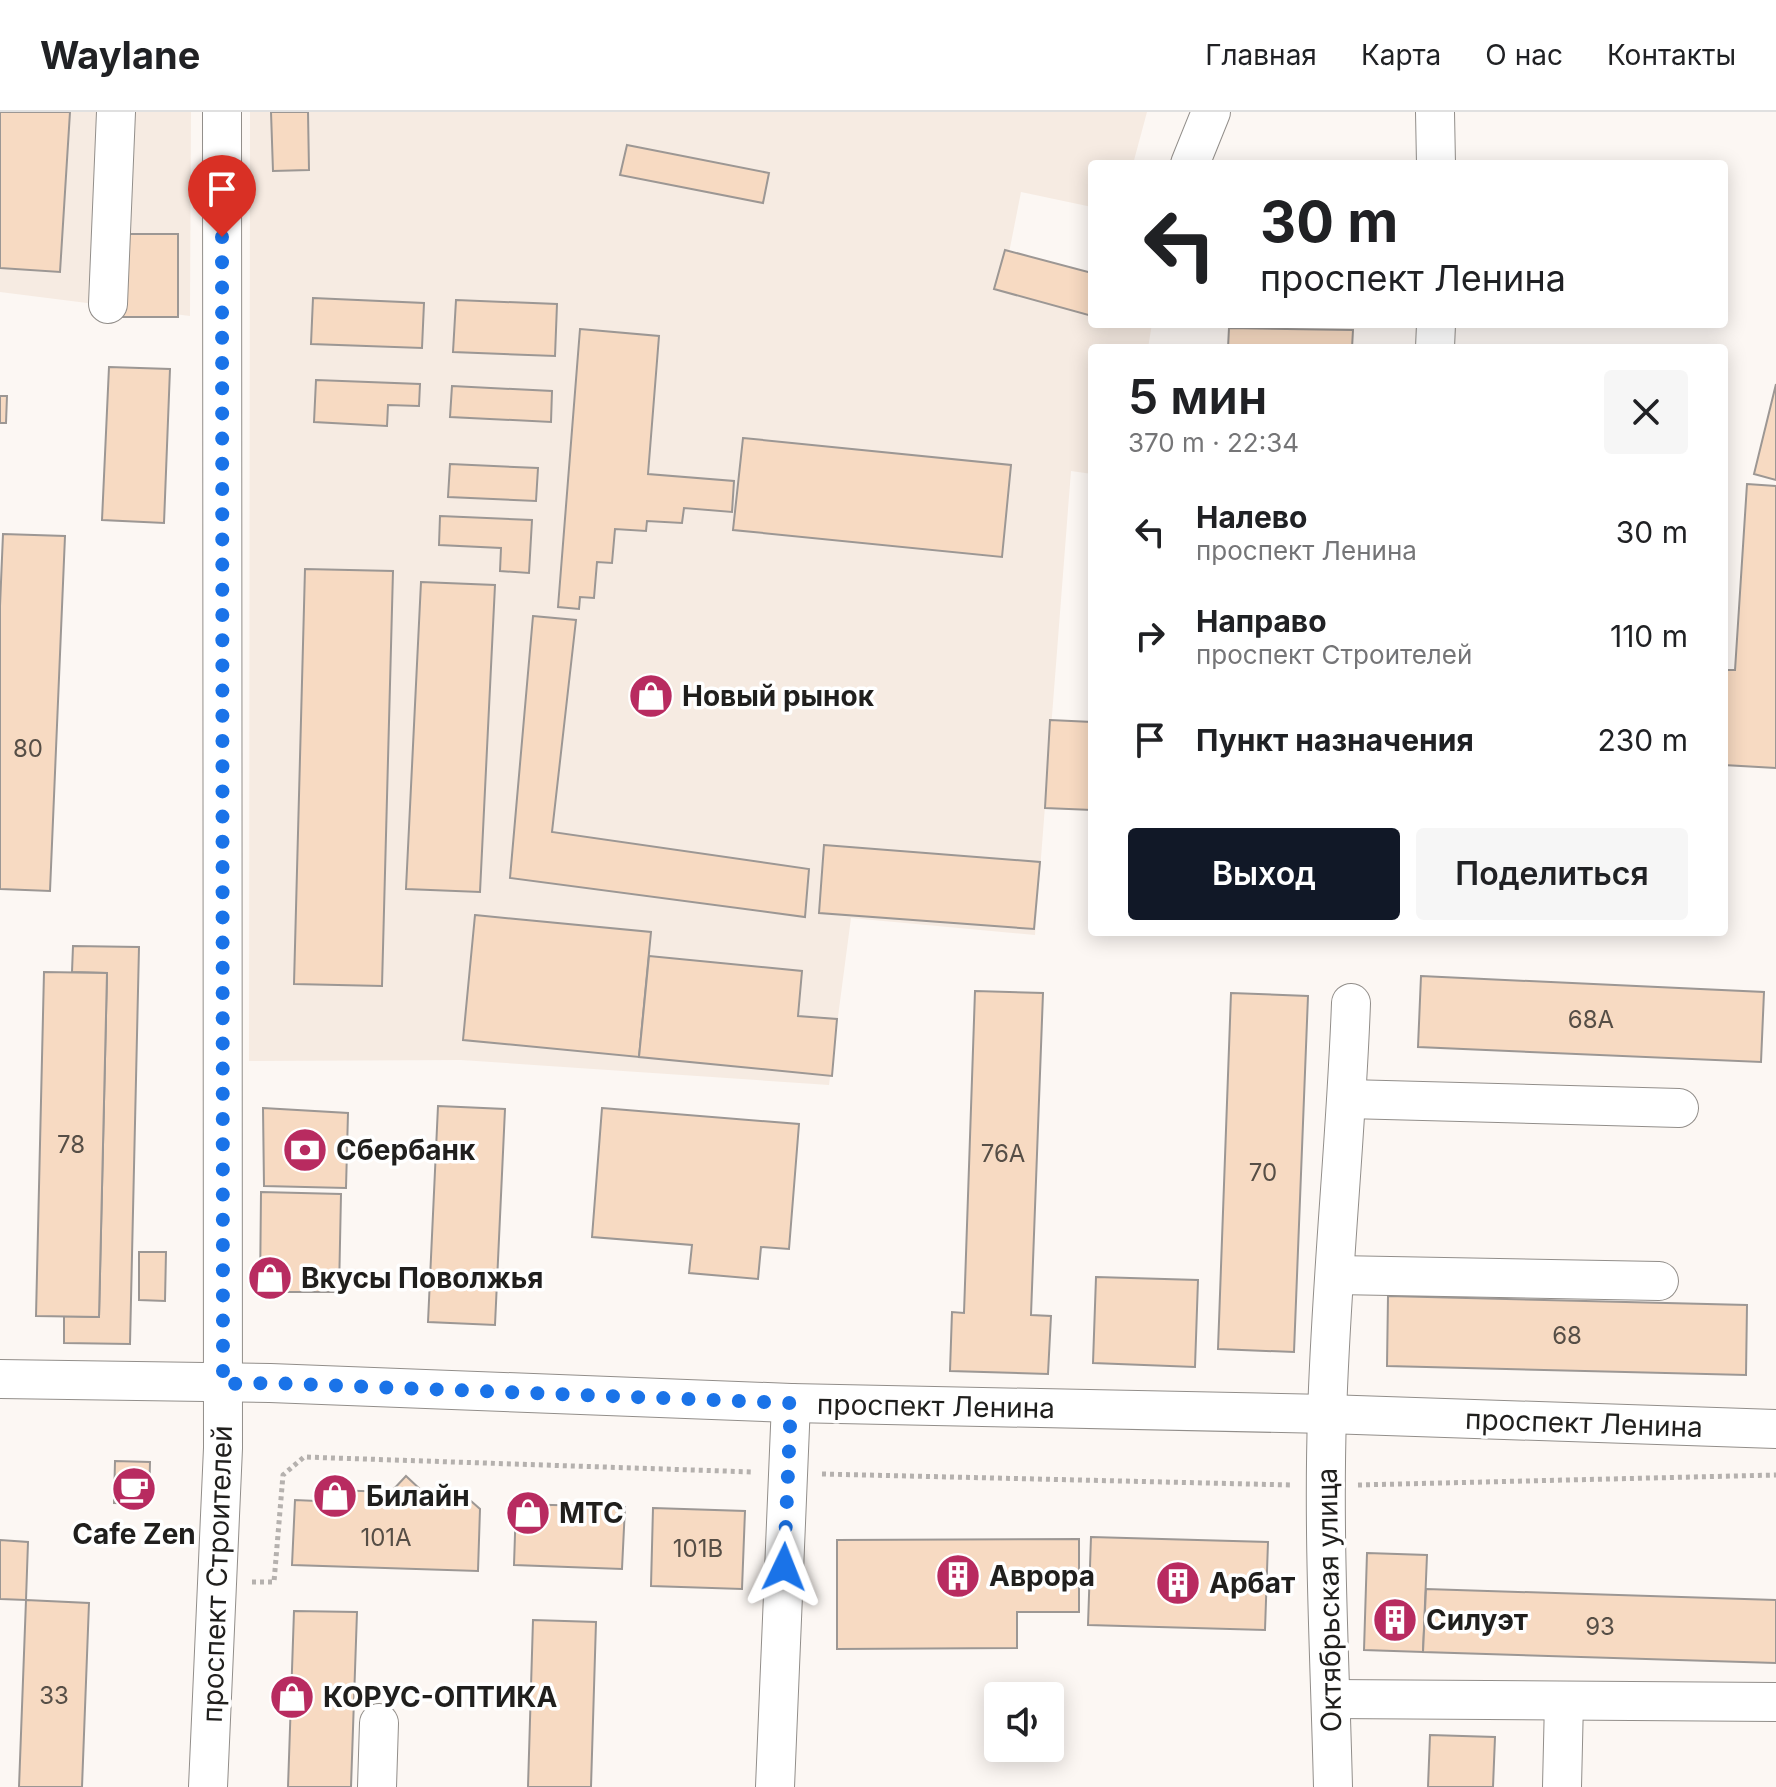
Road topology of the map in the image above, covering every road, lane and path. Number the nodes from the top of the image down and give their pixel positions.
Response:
1 (116, 112) edge
2 (222, 112) edge
3 (1211, 112) edge
4 (1435, 112) edge
5 (1192, 160) edge
6 (1436, 160) edge
7 (108, 304) dead end
8 (1351, 1003) dead end
9 (1348, 1099) junction
10 (1679, 1108) dead end
11 (1336, 1275) junction
12 (1659, 1281) dead end
13 (0, 1379) edge
14 (223, 1384) junction
15 (791, 1403) junction
16 (1327, 1414) junction
17 (1776, 1429) edge
18 (787, 1473) junction
19 (1776, 1475) edge
20 (1326, 1486) junction
21 (219, 1583) junction
22 (1331, 1699) junction
23 (1564, 1701) junction
24 (1776, 1702) edge
25 (379, 1723) dead end
26 (208, 1787) edge
27 (377, 1787) edge
28 (775, 1787) edge
29 (1333, 1787) edge
30 (1562, 1787) edge

1 - 7 street
2 - 14 street, проспект Строителей
3 - 5 street
4 - 6 street
8 - 9 street, Октябрьская улица
9 - 10 street
9 - 11 street, Октябрьская улица
11 - 12 street
11 - 16 street, Октябрьская улица
13 - 14 street, проспект Ленина
14 - 15 street, проспект Ленина
14 - 21 street, проспект Строителей
15 - 16 street, проспект Ленина
15 - 18 street
16 - 17 street, проспект Ленина
16 - 20 street, Октябрьская улица
18 - 20 path
18 - 21 path
18 - 28 street
19 - 20 path
20 - 22 street, Октябрьская улица
21 - 26 street, проспект Строителей
22 - 23 street
22 - 29 street, Октябрьская улица
23 - 24 street
23 - 30 street
25 - 27 street

